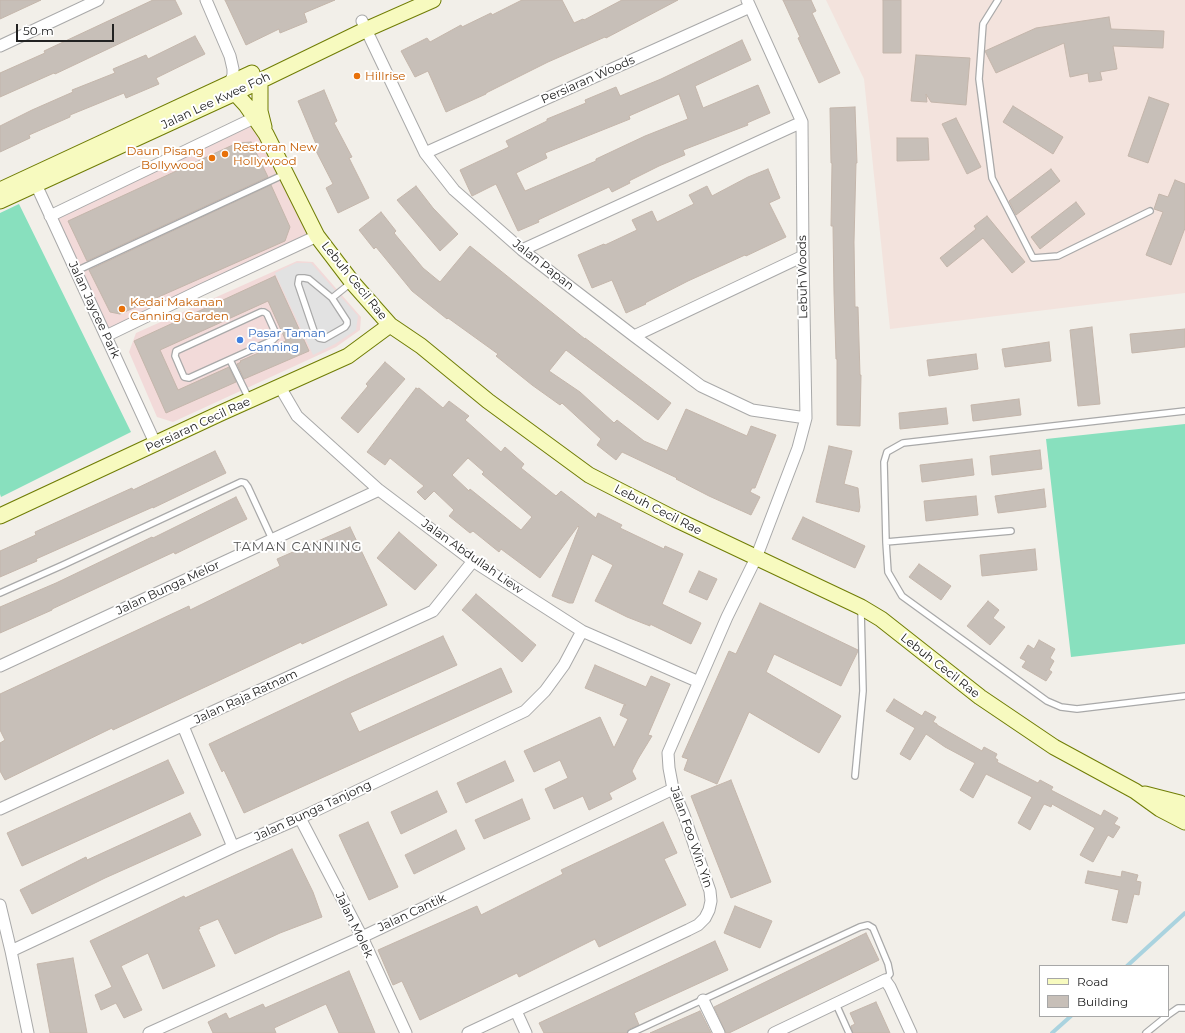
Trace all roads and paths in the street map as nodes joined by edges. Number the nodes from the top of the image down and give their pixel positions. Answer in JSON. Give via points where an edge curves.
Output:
{"nodes":[{"id":1,"x":98,"y":0,"type":"edge"},
{"id":2,"x":206,"y":0,"type":"edge"},
{"id":3,"x":408,"y":0,"type":"edge"},
{"id":4,"x":433,"y":0,"type":"edge"},
{"id":5,"x":998,"y":0,"type":"edge"},
{"id":6,"x":86,"y":2,"type":"edge"},
{"id":7,"x":748,"y":3,"type":"edge"},
{"id":8,"x":364,"y":26,"type":"junction"},
{"id":9,"x":0,"y":46,"type":"edge"},
{"id":10,"x":230,"y":56,"type":"junction"},
{"id":11,"x":257,"y":76,"type":"junction"},
{"id":12,"x":233,"y":88,"type":"junction"},
{"id":13,"x":254,"y":118,"type":"junction"},
{"id":14,"x":802,"y":122,"type":"junction"},
{"id":15,"x":266,"y":134,"type":"junction"},
{"id":16,"x":425,"y":153,"type":"junction"},
{"id":17,"x":286,"y":174,"type":"junction"},
{"id":18,"x":34,"y":180,"type":"junction"},
{"id":19,"x":0,"y":190,"type":"edge"},
{"id":20,"x":0,"y":201,"type":"edge"},
{"id":21,"x":1150,"y":211,"type":"dead end"},
{"id":22,"x":50,"y":216,"type":"junction"},
{"id":23,"x":317,"y":236,"type":"junction"},
{"id":24,"x":522,"y":250,"type":"junction"},
{"id":25,"x":803,"y":256,"type":"junction"},
{"id":26,"x":76,"y":271,"type":"junction"},
{"id":27,"x":352,"y":282,"type":"junction"},
{"id":28,"x":332,"y":298,"type":"junction"},
{"id":29,"x":390,"y":325,"type":"junction"},
{"id":30,"x":106,"y":336,"type":"junction"},
{"id":31,"x":634,"y":336,"type":"junction"},
{"id":32,"x":230,"y":360,"type":"junction"},
{"id":33,"x":280,"y":386,"type":"junction"},
{"id":34,"x":250,"y":401,"type":"junction"},
{"id":35,"x":1185,"y":411,"type":"edge"},
{"id":36,"x":806,"y":418,"type":"junction"},
{"id":37,"x":156,"y":445,"type":"junction"},
{"id":38,"x":379,"y":490,"type":"junction"},
{"id":39,"x":0,"y":516,"type":"edge"},
{"id":40,"x":1011,"y":531,"type":"dead end"},
{"id":41,"x":272,"y":539,"type":"junction"},
{"id":42,"x":886,"y":542,"type":"junction"},
{"id":43,"x":756,"y":558,"type":"junction"},
{"id":44,"x":473,"y":561,"type":"junction"},
{"id":45,"x":0,"y":593,"type":"edge"},
{"id":46,"x":861,"y":607,"type":"junction"},
{"id":47,"x":582,"y":631,"type":"junction"},
{"id":48,"x":0,"y":666,"type":"edge"},
{"id":49,"x":699,"y":682,"type":"junction"},
{"id":50,"x":1185,"y":696,"type":"edge"},
{"id":51,"x":183,"y":726,"type":"junction"},
{"id":52,"x":855,"y":776,"type":"dead end"},
{"id":53,"x":673,"y":789,"type":"junction"},
{"id":54,"x":1135,"y":791,"type":"junction"},
{"id":55,"x":1185,"y":806,"type":"edge"},
{"id":56,"x":0,"y":809,"type":"edge"},
{"id":57,"x":300,"y":818,"type":"junction"},
{"id":58,"x":1185,"y":822,"type":"edge"},
{"id":59,"x":234,"y":848,"type":"junction"},
{"id":60,"x":0,"y":905,"type":"edge"},
{"id":61,"x":362,"y":937,"type":"junction"},
{"id":62,"x":12,"y":951,"type":"junction"},
{"id":63,"x":885,"y":980,"type":"junction"},
{"id":64,"x":703,"y":1000,"type":"junction"},
{"id":65,"x":836,"y":1004,"type":"junction"},
{"id":66,"x":1185,"y":1008,"type":"edge"},
{"id":67,"x":516,"y":1011,"type":"junction"},
{"id":68,"x":1169,"y":1015,"type":"edge"},
{"id":69,"x":1167,"y":1017,"type":"edge"},
{"id":70,"x":778,"y":1032,"type":"edge"},
{"id":71,"x":28,"y":1033,"type":"edge"},
{"id":72,"x":149,"y":1033,"type":"edge"},
{"id":73,"x":406,"y":1033,"type":"edge"},
{"id":74,"x":468,"y":1033,"type":"edge"},
{"id":75,"x":526,"y":1033,"type":"edge"},
{"id":76,"x":631,"y":1033,"type":"edge"},
{"id":77,"x":719,"y":1033,"type":"edge"},
{"id":78,"x":849,"y":1033,"type":"edge"},
{"id":79,"x":911,"y":1033,"type":"edge"},
{"id":80,"x":1146,"y":1033,"type":"edge"}],
"edges":[{"from":1,"to":6,"type":"street"},
{"from":2,"to":10,"type":"street"},
{"from":3,"to":8,"type":"street","name":"Jalan Lee Kwee Foh"},
{"from":4,"to":8,"type":"street","name":"Jalan Lee Kwee Foh"},
{"from":5,"to":21,"type":"lane","via":[[983,24],[979,79],[992,178],[1033,258],[1058,256]]},
{"from":6,"to":9,"type":"street"},
{"from":7,"to":14,"type":"street","name":"Lebuh Woods"},
{"from":7,"to":16,"type":"street","name":"Persiaran Woods"},
{"from":8,"to":11,"type":"street","name":"Jalan Lee Kwee Foh"},
{"from":8,"to":16,"type":"street","name":"Jalan Papan"},
{"from":10,"to":11,"type":"street"},
{"from":10,"to":12,"type":"street"},
{"from":11,"to":12,"type":"street","name":"Jalan Lee Kwee Foh"},
{"from":11,"to":15,"type":"street","name":"Lebuh Cecil Rae","via":[[260,111]]},
{"from":12,"to":13,"type":"street","name":"Lebuh Cecil Rae"},
{"from":12,"to":18,"type":"street","name":"Jalan Lee Kwee Foh"},
{"from":13,"to":15,"type":"street","name":"Lebuh Cecil Rae"},
{"from":13,"to":22,"type":"street"},
{"from":14,"to":24,"type":"street"},
{"from":14,"to":25,"type":"street","name":"Lebuh Woods"},
{"from":15,"to":17,"type":"street","name":"Lebuh Cecil Rae"},
{"from":16,"to":24,"type":"street","name":"Jalan Papan","via":[[454,190]]},
{"from":17,"to":23,"type":"street","name":"Lebuh Cecil Rae"},
{"from":17,"to":26,"type":"lane"},
{"from":18,"to":19,"type":"street","name":"Jalan Lee Kwee Foh"},
{"from":18,"to":20,"type":"street","name":"Jalan Lee Kwee Foh"},
{"from":18,"to":22,"type":"street","name":"Jalan Jaycee Park"},
{"from":22,"to":26,"type":"street","name":"Jalan Jaycee Park"},
{"from":23,"to":27,"type":"street","name":"Lebuh Cecil Rae"},
{"from":23,"to":30,"type":"street"},
{"from":24,"to":31,"type":"street","name":"Jalan Papan"},
{"from":25,"to":31,"type":"street"},
{"from":25,"to":36,"type":"street","name":"Lebuh Woods"},
{"from":26,"to":30,"type":"street","name":"Jalan Jaycee Park"},
{"from":27,"to":28,"type":"lane"},
{"from":27,"to":29,"type":"street","name":"Lebuh Cecil Rae"},
{"from":28,"to":28,"type":"lane","via":[[347,324],[324,339],[319,338],[315,334],[298,284],[299,278],[309,280]]},
{"from":29,"to":33,"type":"street","name":"Persiaran Cecil Rae","via":[[348,356]]},
{"from":29,"to":43,"type":"street","name":"Lebuh Cecil Rae","via":[[588,475]]},
{"from":30,"to":37,"type":"street","name":"Jalan Jaycee Park"},
{"from":31,"to":36,"type":"street","name":"Jalan Papan","via":[[701,386],[752,410]]},
{"from":32,"to":32,"type":"lane","via":[[186,378],[175,353],[260,312],[268,314],[276,337]]},
{"from":32,"to":34,"type":"lane"},
{"from":33,"to":34,"type":"street","name":"Persiaran Cecil Rae"},
{"from":33,"to":38,"type":"street","name":"Jalan Abdullah Liew","via":[[297,416]]},
{"from":34,"to":37,"type":"street","name":"Persiaran Cecil Rae"},
{"from":35,"to":42,"type":"lane","via":[[903,444],[887,452],[884,462]]},
{"from":36,"to":43,"type":"street","name":"Lebuh Woods","via":[[798,448]]},
{"from":37,"to":39,"type":"street","name":"Persiaran Cecil Rae"},
{"from":38,"to":41,"type":"street","name":"Jalan Bunga Melor"},
{"from":38,"to":44,"type":"street","name":"Jalan Abdullah Liew"},
{"from":40,"to":42,"type":"lane"},
{"from":41,"to":45,"type":"lane","via":[[248,487],[241,482]]},
{"from":41,"to":48,"type":"street","name":"Jalan Bunga Melor"},
{"from":42,"to":50,"type":"lane","via":[[888,572],[902,596],[1047,700],[1061,707],[1077,709]]},
{"from":43,"to":46,"type":"street","name":"Lebuh Cecil Rae"},
{"from":43,"to":49,"type":"street","name":"Jalan Foo Win Yin"},
{"from":44,"to":47,"type":"street","name":"Jalan Abdullah Liew"},
{"from":44,"to":51,"type":"street","name":"Jalan Raja Ratnam","via":[[433,611]]},
{"from":46,"to":52,"type":"lane","via":[[863,691]]},
{"from":46,"to":54,"type":"street","name":"Lebuh Cecil Rae","via":[[881,619],[980,697],[1054,747]]},
{"from":47,"to":49,"type":"street","name":"Jalan Abdullah Liew"},
{"from":47,"to":57,"type":"street","name":"Jalan Bunga Tanjong","via":[[564,665],[545,691],[525,711]]},
{"from":49,"to":53,"type":"street","name":"Jalan Foo Win Yin","via":[[668,753]]},
{"from":51,"to":56,"type":"street","name":"Jalan Raja Ratnam"},
{"from":51,"to":59,"type":"street"},
{"from":53,"to":61,"type":"street","name":"Jalan Cantik"},
{"from":53,"to":67,"type":"street","name":"Jalan Foo Win Yin","via":[[710,891],[711,901],[704,918],[688,930]]},
{"from":54,"to":55,"type":"street","name":"Lebuh Cecil Rae"},
{"from":54,"to":58,"type":"street","name":"Lebuh Cecil Rae","via":[[1160,809]]},
{"from":57,"to":59,"type":"street","name":"Jalan Bunga Tanjong"},
{"from":57,"to":61,"type":"street","name":"Jalan Molek"},
{"from":59,"to":62,"type":"street","name":"Jalan Bunga Tanjong"},
{"from":60,"to":62,"type":"street"},
{"from":61,"to":72,"type":"street","name":"Jalan Cantik"},
{"from":61,"to":73,"type":"street","name":"Jalan Molek"},
{"from":62,"to":71,"type":"street"},
{"from":63,"to":64,"type":"lane","via":[[890,974],[888,964],[873,928],[868,925]]},
{"from":63,"to":65,"type":"street"},
{"from":63,"to":79,"type":"street"},
{"from":64,"to":76,"type":"lane"},
{"from":64,"to":77,"type":"street"},
{"from":65,"to":70,"type":"street"},
{"from":65,"to":78,"type":"lane"},
{"from":66,"to":68,"type":"lane","via":[[1178,1008]]},
{"from":67,"to":74,"type":"street","name":"Jalan Foo Win Yin"},
{"from":67,"to":75,"type":"street"},
{"from":69,"to":80,"type":"lane"}]}
